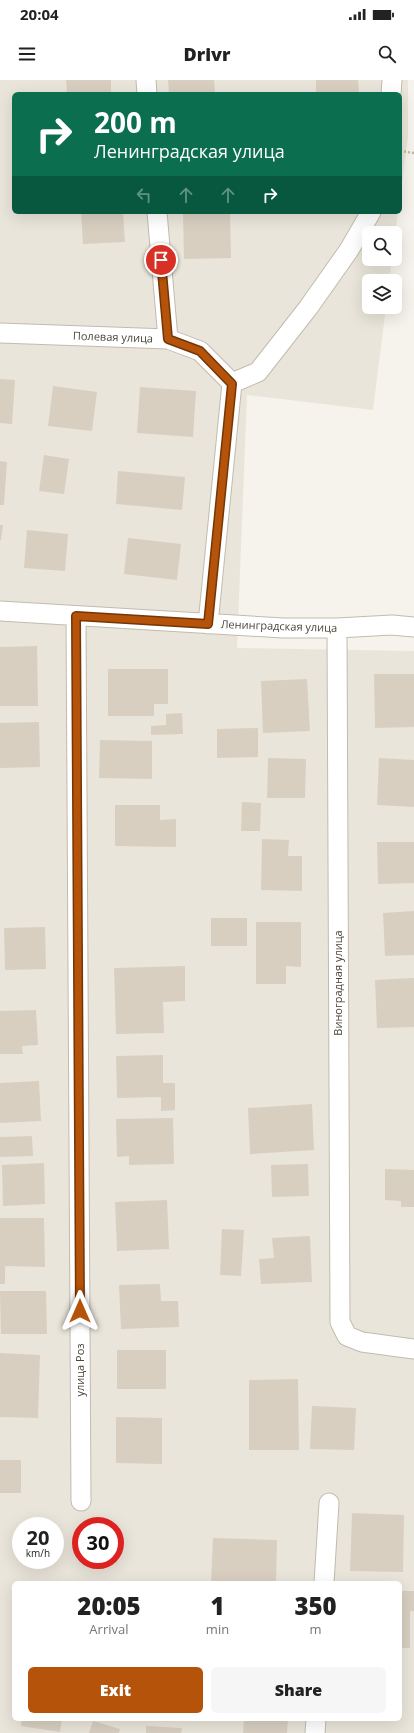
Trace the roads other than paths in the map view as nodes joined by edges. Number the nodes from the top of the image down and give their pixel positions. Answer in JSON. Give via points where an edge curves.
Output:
{"nodes":[{"id":1,"x":146,"y":80,"type":"edge"},
{"id":2,"x":392,"y":80,"type":"edge"},
{"id":3,"x":147,"y":92,"type":"edge"},
{"id":4,"x":391,"y":92,"type":"edge"},
{"id":5,"x":157,"y":214,"type":"edge"},
{"id":6,"x":370,"y":214,"type":"edge"},
{"id":7,"x":0,"y":333,"type":"edge"},
{"id":8,"x":168,"y":339,"type":"junction"},
{"id":9,"x":232,"y":384,"type":"junction"},
{"id":10,"x":0,"y":611,"type":"edge"},
{"id":11,"x":76,"y":616,"type":"junction"},
{"id":12,"x":208,"y":624,"type":"junction"},
{"id":13,"x":414,"y":627,"type":"edge"},
{"id":14,"x":337,"y":628,"type":"junction"},
{"id":15,"x":414,"y":1349,"type":"edge"},
{"id":16,"x":81,"y":1501,"type":"dead end"},
{"id":17,"x":329,"y":1503,"type":"dead end"},
{"id":18,"x":324,"y":1581,"type":"edge"},
{"id":19,"x":316,"y":1721,"type":"edge"},
{"id":20,"x":315,"y":1733,"type":"edge"}],
"edges":[{"from":1,"to":3,"type":"street"},
{"from":2,"to":4,"type":"street"},
{"from":5,"to":8,"type":"street"},
{"from":6,"to":9,"type":"street","via":[[349,250],[313,302],[258,372]]},
{"from":7,"to":8,"type":"street","name":"Полевая улица"},
{"from":8,"to":9,"type":"street","name":"Полевая улица","via":[[200,351]]},
{"from":9,"to":12,"type":"street"},
{"from":10,"to":11,"type":"street","name":"Ленинградская улица"},
{"from":11,"to":12,"type":"street","name":"Ленинградская улица"},
{"from":11,"to":16,"type":"street","name":"улица Роз"},
{"from":12,"to":14,"type":"street","name":"Ленинградская улица"},
{"from":13,"to":14,"type":"street","name":"Ленинградская улица","via":[[392,625]]},
{"from":14,"to":15,"type":"street","name":"Виноградная улица","via":[[340,1322],[347,1336],[362,1342]]},
{"from":17,"to":18,"type":"street"},
{"from":19,"to":20,"type":"street"}]}
